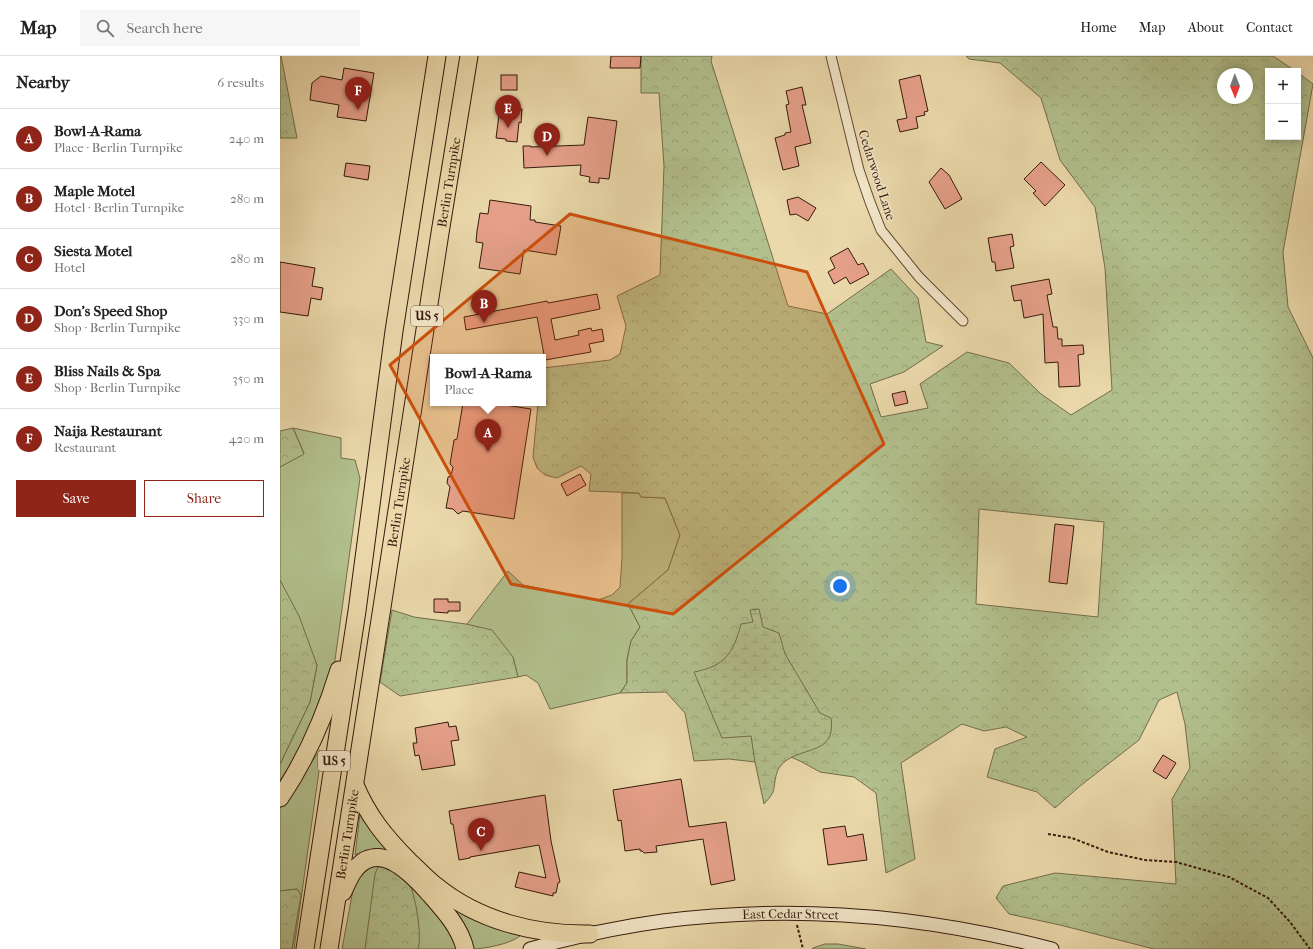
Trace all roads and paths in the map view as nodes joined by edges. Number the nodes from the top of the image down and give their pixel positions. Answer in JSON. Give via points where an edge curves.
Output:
{"nodes":[{"id":1,"x":437,"y":56,"type":"edge"},
{"id":2,"x":469,"y":56,"type":"edge"},
{"id":3,"x":831,"y":56,"type":"edge"},
{"id":4,"x":963,"y":321,"type":"dead end"},
{"id":5,"x":357,"y":611,"type":"junction"},
{"id":6,"x":355,"y":785,"type":"junction"},
{"id":7,"x":280,"y":798,"type":"edge"},
{"id":8,"x":1048,"y":834,"type":"dead end"},
{"id":9,"x":413,"y":870,"type":"junction"},
{"id":10,"x":335,"y":914,"type":"junction"},
{"id":11,"x":796,"y":914,"type":"junction"},
{"id":12,"x":590,"y":934,"type":"junction"},
{"id":13,"x":305,"y":949,"type":"edge"},
{"id":14,"x":330,"y":949,"type":"edge"},
{"id":15,"x":465,"y":949,"type":"edge"},
{"id":16,"x":530,"y":949,"type":"edge"},
{"id":17,"x":803,"y":949,"type":"edge"},
{"id":18,"x":1052,"y":949,"type":"edge"},
{"id":19,"x":1310,"y":949,"type":"edge"}],
"edges":[{"from":1,"to":5,"type":"highway","name":"Berlin Turnpike","number":"US 5","via":[[393,339]]},
{"from":2,"to":6,"type":"highway","name":"Berlin Turnpike","number":"US 5"},
{"from":3,"to":4,"type":"street","name":"Cedarwood Lane","via":[[859,170],[881,230],[919,277]]},
{"from":5,"to":7,"type":"highway","via":[[320,726]]},
{"from":5,"to":13,"type":"highway","name":"Berlin Turnpike","number":"US 5"},
{"from":6,"to":9,"type":"highway","via":[[366,810]]},
{"from":6,"to":10,"type":"highway","name":"Berlin Turnpike","number":"US 5"},
{"from":8,"to":19,"type":"path","via":[[1072,838],[1108,852],[1145,860],[1176,862],[1229,877],[1268,898]]},
{"from":9,"to":10,"type":"highway","via":[[390,860],[374,858],[366,861],[353,872]]},
{"from":9,"to":12,"type":"highway","via":[[448,895],[492,918],[538,932]]},
{"from":9,"to":15,"type":"highway","via":[[449,917]]},
{"from":10,"to":14,"type":"highway","name":"Berlin Turnpike","number":"US 5"},
{"from":11,"to":12,"type":"main road","name":"East Cedar Street","via":[[697,917]]},
{"from":11,"to":17,"type":"path"},
{"from":11,"to":18,"type":"main road","name":"East Cedar Street","via":[[917,921],[990,934]]},
{"from":12,"to":16,"type":"main road","name":"East Cedar Street"}]}
